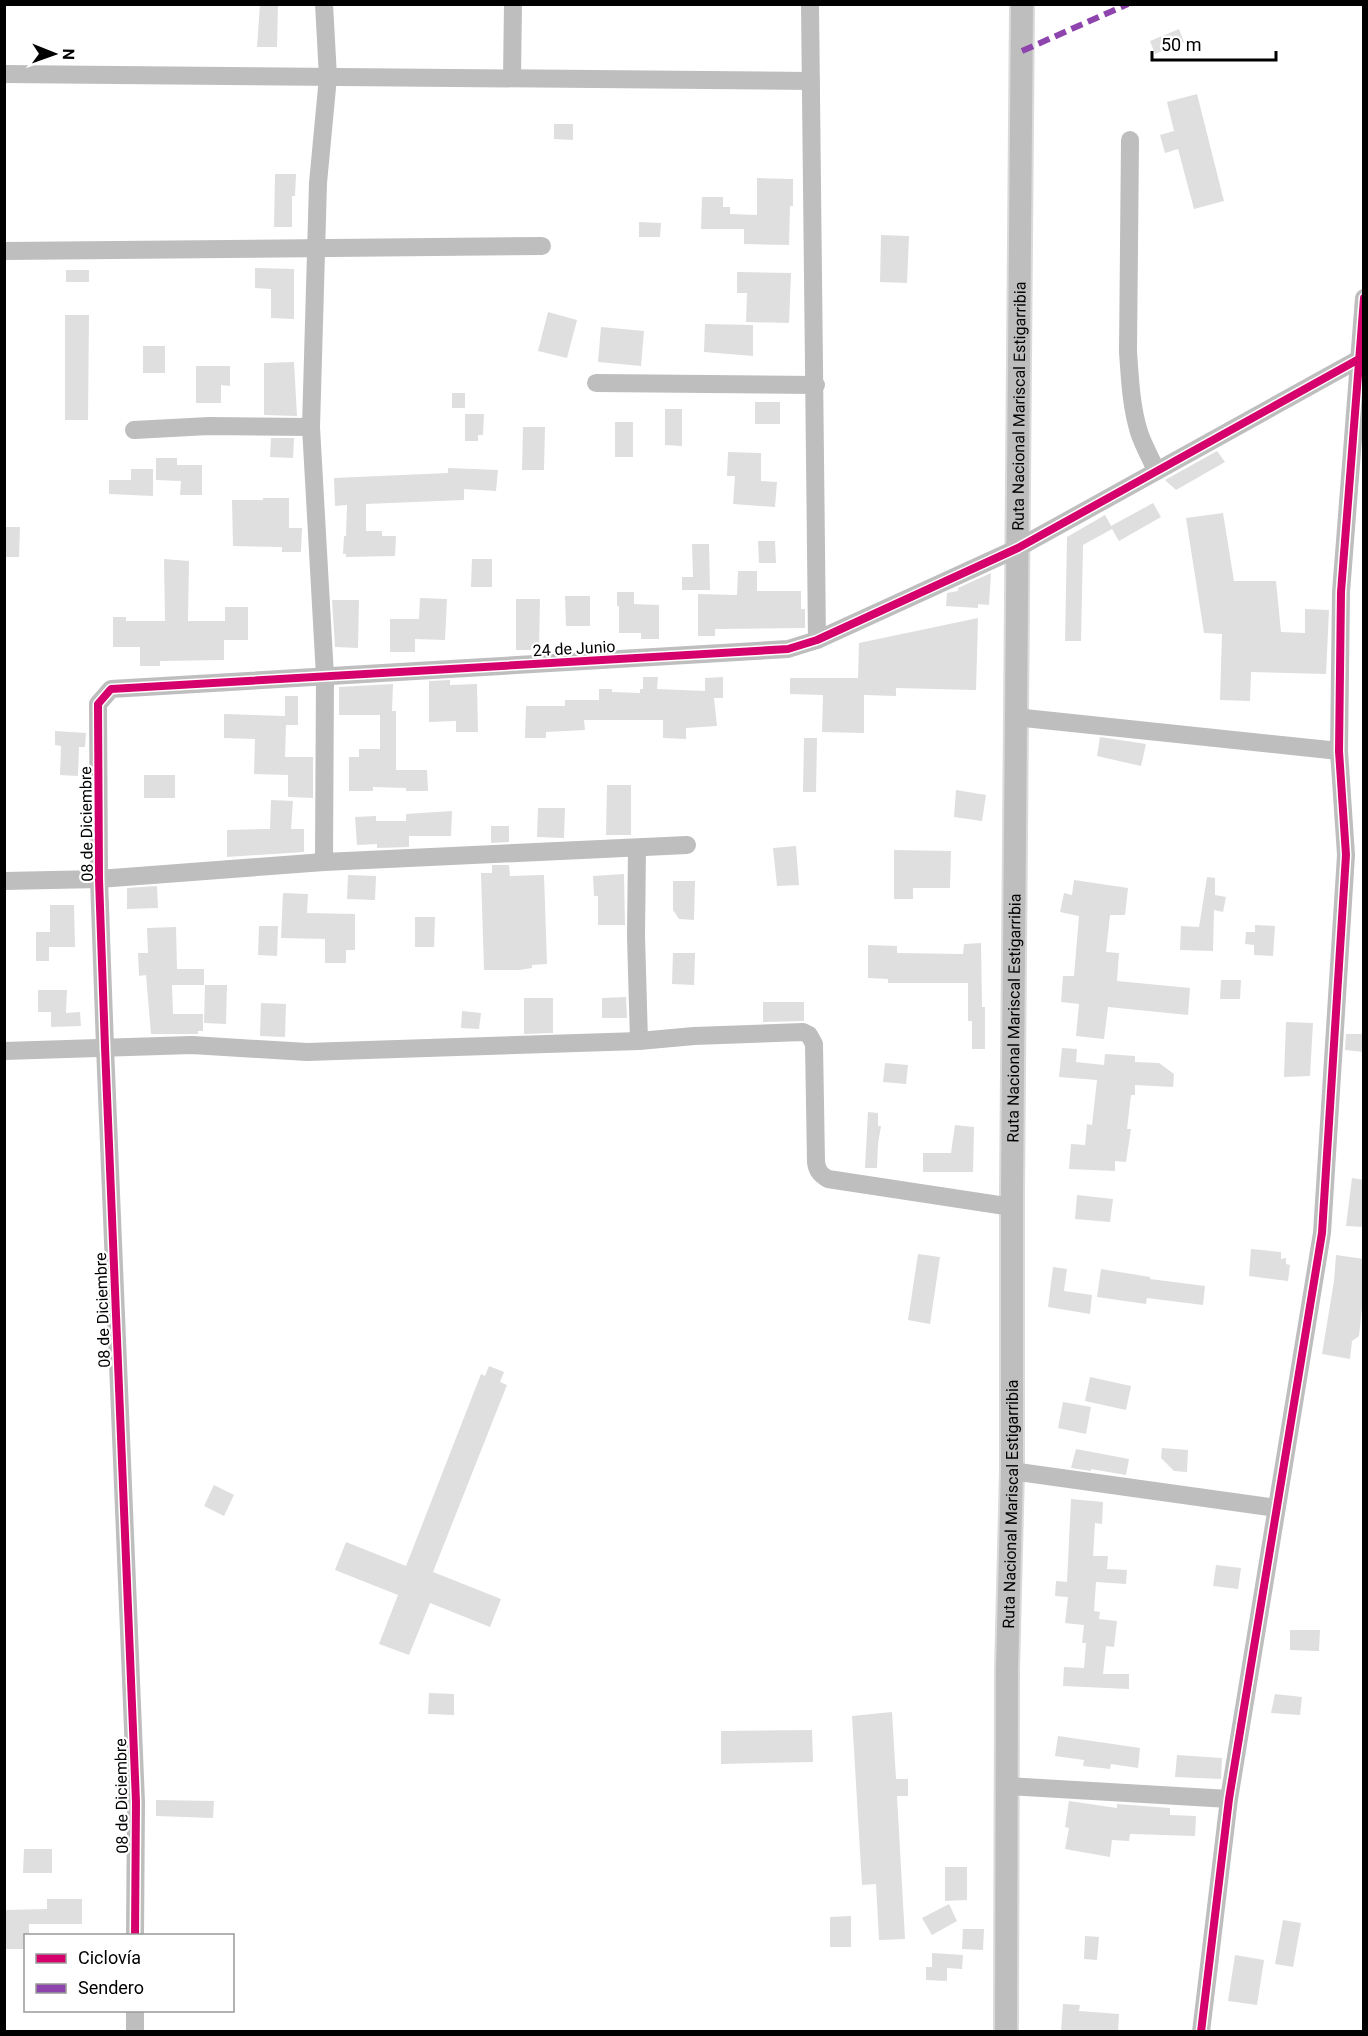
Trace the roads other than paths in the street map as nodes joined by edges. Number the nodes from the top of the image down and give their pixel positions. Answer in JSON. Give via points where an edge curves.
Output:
{"nodes":[{"id":1,"x":324,"y":4,"type":"edge"},
{"id":2,"x":513,"y":4,"type":"edge"},
{"id":3,"x":810,"y":4,"type":"edge"},
{"id":4,"x":1022,"y":4,"type":"edge"},
{"id":5,"x":4,"y":74,"type":"edge"},
{"id":6,"x":328,"y":77,"type":"junction"},
{"id":7,"x":512,"y":78,"type":"junction"},
{"id":8,"x":811,"y":81,"type":"junction"},
{"id":9,"x":1130,"y":140,"type":"dead end"},
{"id":10,"x":542,"y":246,"type":"dead end"},
{"id":11,"x":315,"y":248,"type":"junction"},
{"id":12,"x":4,"y":251,"type":"edge"},
{"id":13,"x":1364,"y":298,"type":"edge"},
{"id":14,"x":1359,"y":359,"type":"junction"},
{"id":15,"x":596,"y":383,"type":"dead end"},
{"id":16,"x":816,"y":385,"type":"junction"},
{"id":17,"x":311,"y":427,"type":"junction"},
{"id":18,"x":134,"y":430,"type":"dead end"},
{"id":19,"x":1156,"y":471,"type":"junction"},
{"id":20,"x":1018,"y":548,"type":"junction"},
{"id":21,"x":817,"y":640,"type":"junction"},
{"id":22,"x":325,"y":676,"type":"junction"},
{"id":23,"x":111,"y":689,"type":"joint"},
{"id":24,"x":1015,"y":717,"type":"junction"},
{"id":25,"x":1338,"y":751,"type":"junction"},
{"id":26,"x":687,"y":844,"type":"dead end"},
{"id":27,"x":637,"y":848,"type":"junction"},
{"id":28,"x":1355,"y":856,"type":"edge"},
{"id":29,"x":324,"y":862,"type":"junction"},
{"id":30,"x":99,"y":879,"type":"junction"},
{"id":31,"x":4,"y":881,"type":"edge"},
{"id":32,"x":639,"y":1041,"type":"junction"},
{"id":33,"x":105,"y":1047,"type":"junction"},
{"id":34,"x":4,"y":1051,"type":"edge"},
{"id":35,"x":1012,"y":1207,"type":"junction"},
{"id":36,"x":1012,"y":1471,"type":"junction"},
{"id":37,"x":1276,"y":1508,"type":"junction"},
{"id":38,"x":1006,"y":1786,"type":"junction"},
{"id":39,"x":1229,"y":1799,"type":"junction"},
{"id":40,"x":135,"y":1934,"type":"edge"},
{"id":41,"x":135,"y":2012,"type":"edge"},
{"id":42,"x":135,"y":2031,"type":"edge"},
{"id":43,"x":1006,"y":2031,"type":"edge"},
{"id":44,"x":1201,"y":2031,"type":"edge"}],
"edges":[{"from":1,"to":6,"type":"street"},
{"from":2,"to":7,"type":"street"},
{"from":3,"to":8,"type":"street"},
{"from":4,"to":20,"type":"main road","name":"Ruta Nacional Mariscal Estigarribia"},
{"from":5,"to":6,"type":"street"},
{"from":6,"to":7,"type":"street"},
{"from":6,"to":11,"type":"street"},
{"from":7,"to":8,"type":"street"},
{"from":8,"to":16,"type":"street"},
{"from":9,"to":19,"type":"street","via":[[1130,378],[1139,433]]},
{"from":10,"to":11,"type":"street"},
{"from":11,"to":12,"type":"street"},
{"from":11,"to":17,"type":"street"},
{"from":13,"to":14,"type":"street"},
{"from":14,"to":19,"type":"street","name":"24 de Junio"},
{"from":14,"to":25,"type":"street","via":[[1341,592]]},
{"from":15,"to":16,"type":"street"},
{"from":16,"to":21,"type":"street"},
{"from":17,"to":18,"type":"street"},
{"from":17,"to":22,"type":"street"},
{"from":19,"to":20,"type":"street","name":"24 de Junio"},
{"from":20,"to":21,"type":"street","name":"24 de Junio"},
{"from":20,"to":24,"type":"main road","name":"Ruta Nacional Mariscal Estigarribia"},
{"from":21,"to":22,"type":"street","name":"24 de Junio","via":[[788,649]]},
{"from":22,"to":23,"type":"street","name":"24 de Junio"},
{"from":22,"to":29,"type":"street"},
{"from":23,"to":30,"type":"street","name":"08 de Diciembre","via":[[98,704]]},
{"from":24,"to":25,"type":"street"},
{"from":24,"to":35,"type":"main road","name":"Ruta Nacional Mariscal Estigarribia"},
{"from":25,"to":28,"type":"street"},
{"from":26,"to":27,"type":"street"},
{"from":27,"to":29,"type":"street"},
{"from":27,"to":32,"type":"street"},
{"from":28,"to":37,"type":"street","via":[[1322,1233]]},
{"from":29,"to":30,"type":"street"},
{"from":30,"to":31,"type":"street"},
{"from":30,"to":33,"type":"street","name":"08 de Diciembre"},
{"from":32,"to":33,"type":"street","via":[[308,1052],[192,1045]]},
{"from":32,"to":35,"type":"street","via":[[806,1034],[814,1044],[816,1162],[823,1176]]},
{"from":33,"to":34,"type":"street"},
{"from":33,"to":40,"type":"street","name":"08 de Diciembre","via":[[136,1803]]},
{"from":35,"to":36,"type":"main road","name":"Ruta Nacional Mariscal Estigarribia"},
{"from":36,"to":37,"type":"street"},
{"from":36,"to":38,"type":"main road","name":"Ruta Nacional Mariscal Estigarribia"},
{"from":37,"to":39,"type":"street"},
{"from":38,"to":39,"type":"street"},
{"from":38,"to":43,"type":"main road","name":"Ruta Nacional Mariscal Estigarribia"},
{"from":39,"to":44,"type":"street"},
{"from":41,"to":42,"type":"street"}]}
